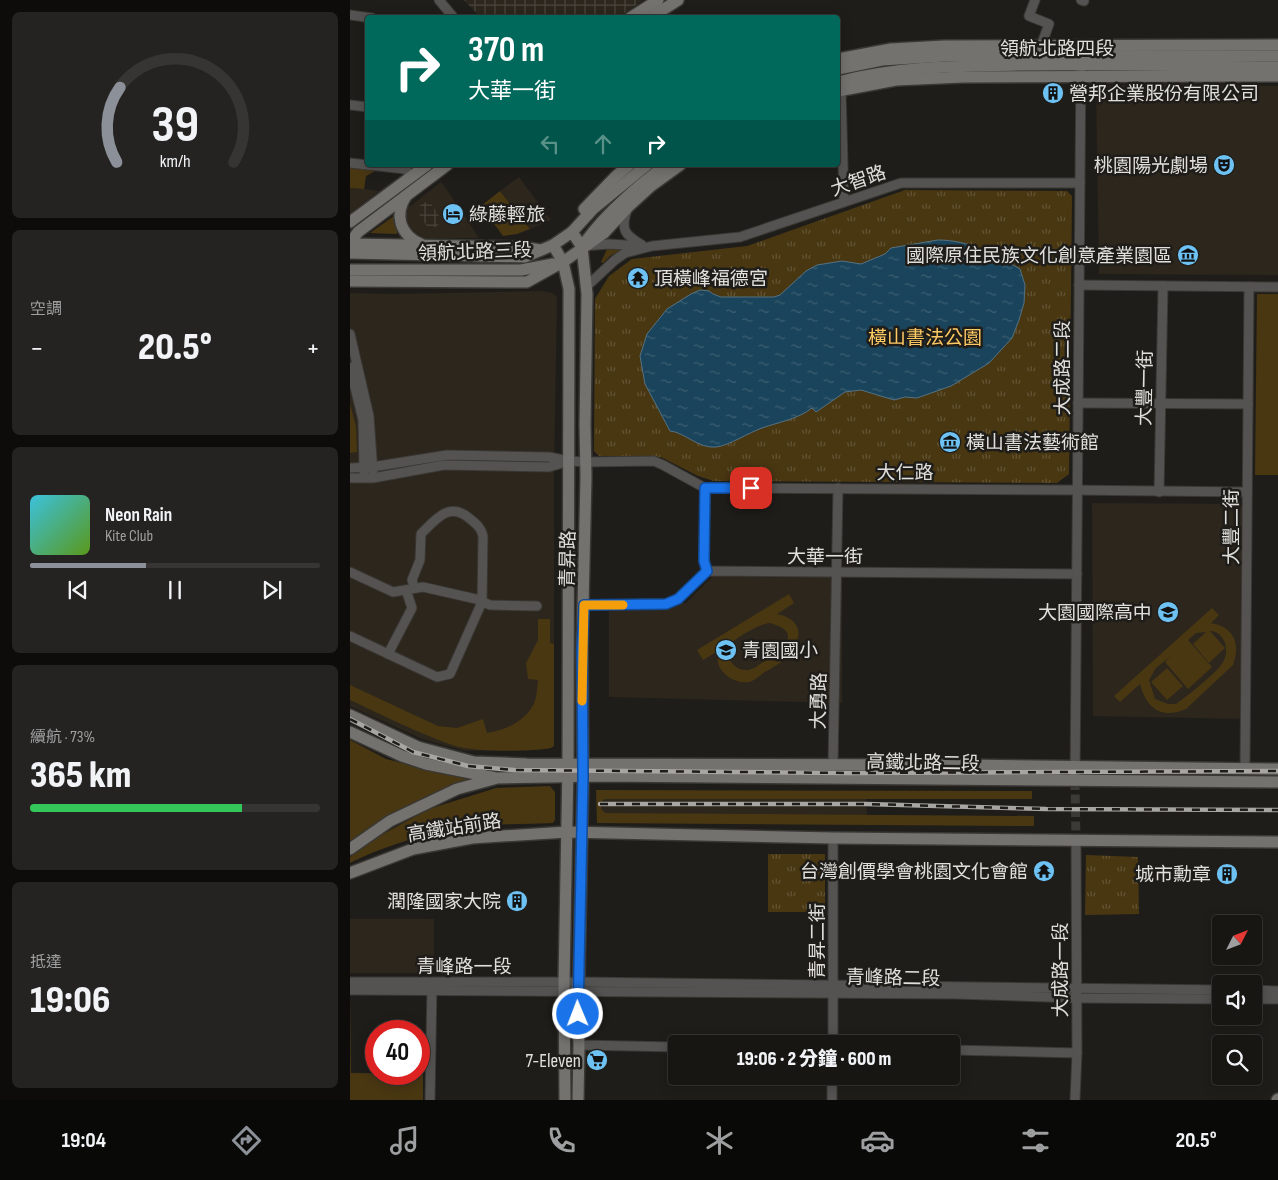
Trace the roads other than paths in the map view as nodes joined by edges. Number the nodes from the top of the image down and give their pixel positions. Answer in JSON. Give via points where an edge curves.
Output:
{"nodes":[{"id":1,"x":439,"y":0,"type":"edge"},
{"id":2,"x":658,"y":0,"type":"edge"},
{"id":3,"x":678,"y":0,"type":"edge"},
{"id":4,"x":1035,"y":0,"type":"edge"},
{"id":5,"x":350,"y":15,"type":"edge"},
{"id":6,"x":452,"y":15,"type":"edge"},
{"id":7,"x":635,"y":15,"type":"edge"},
{"id":8,"x":655,"y":15,"type":"edge"},
{"id":9,"x":365,"y":17,"type":"edge"},
{"id":10,"x":1278,"y":45,"type":"edge"},
{"id":11,"x":1041,"y":46,"type":"junction"},
{"id":12,"x":1278,"y":56,"type":"edge"},
{"id":13,"x":840,"y":59,"type":"edge"},
{"id":14,"x":1081,"y":60,"type":"junction"},
{"id":15,"x":1278,"y":66,"type":"edge"},
{"id":16,"x":840,"y":69,"type":"edge"},
{"id":17,"x":1278,"y":76,"type":"edge"},
{"id":18,"x":840,"y":88,"type":"edge"},
{"id":19,"x":350,"y":105,"type":"edge"},
{"id":20,"x":365,"y":107,"type":"edge"},
{"id":21,"x":840,"y":111,"type":"edge"},
{"id":22,"x":350,"y":163,"type":"edge"},
{"id":23,"x":365,"y":165,"type":"edge"},
{"id":24,"x":386,"y":167,"type":"edge"},
{"id":25,"x":423,"y":167,"type":"edge"},
{"id":26,"x":444,"y":167,"type":"edge"},
{"id":27,"x":628,"y":167,"type":"edge"},
{"id":28,"x":645,"y":167,"type":"edge"},
{"id":29,"x":663,"y":167,"type":"edge"},
{"id":30,"x":677,"y":167,"type":"edge"},
{"id":31,"x":412,"y":176,"type":"junction"},
{"id":32,"x":1080,"y":183,"type":"junction"},
{"id":33,"x":408,"y":194,"type":"junction"},
{"id":34,"x":844,"y":202,"type":"junction"},
{"id":35,"x":628,"y":207,"type":"junction"},
{"id":36,"x":350,"y":222,"type":"edge"},
{"id":37,"x":572,"y":232,"type":"junction"},
{"id":38,"x":350,"y":243,"type":"edge"},
{"id":39,"x":422,"y":245,"type":"junction"},
{"id":40,"x":554,"y":245,"type":"junction"},
{"id":41,"x":647,"y":246,"type":"junction"},
{"id":42,"x":582,"y":247,"type":"junction"},
{"id":43,"x":541,"y":250,"type":"junction"},
{"id":44,"x":350,"y":253,"type":"edge"},
{"id":45,"x":563,"y":262,"type":"junction"},
{"id":46,"x":350,"y":270,"type":"edge"},
{"id":47,"x":350,"y":281,"type":"edge"},
{"id":48,"x":1079,"y":285,"type":"junction"},
{"id":49,"x":1163,"y":286,"type":"junction"},
{"id":50,"x":586,"y":287,"type":"junction"},
{"id":51,"x":1249,"y":287,"type":"junction"},
{"id":52,"x":1278,"y":287,"type":"edge"},
{"id":53,"x":350,"y":334,"type":"edge"},
{"id":54,"x":350,"y":367,"type":"edge"},
{"id":55,"x":1078,"y":403,"type":"junction"},
{"id":56,"x":1160,"y":404,"type":"junction"},
{"id":57,"x":1248,"y":404,"type":"junction"},
{"id":58,"x":569,"y":461,"type":"junction"},
{"id":59,"x":586,"y":462,"type":"junction"},
{"id":60,"x":350,"y":468,"type":"edge"},
{"id":61,"x":368,"y":468,"type":"junction"},
{"id":62,"x":350,"y":478,"type":"edge"},
{"id":63,"x":368,"y":478,"type":"junction"},
{"id":64,"x":705,"y":488,"type":"junction"},
{"id":65,"x":838,"y":488,"type":"junction"},
{"id":66,"x":1078,"y":490,"type":"junction"},
{"id":67,"x":1159,"y":492,"type":"junction"},
{"id":68,"x":1248,"y":492,"type":"junction"},
{"id":69,"x":350,"y":566,"type":"edge"},
{"id":70,"x":707,"y":571,"type":"junction"},
{"id":71,"x":350,"y":572,"type":"edge"},
{"id":72,"x":837,"y":572,"type":"junction"},
{"id":73,"x":1077,"y":574,"type":"junction"},
{"id":74,"x":401,"y":590,"type":"junction"},
{"id":75,"x":480,"y":601,"type":"junction"},
{"id":76,"x":584,"y":605,"type":"junction"},
{"id":77,"x":537,"y":606,"type":"dead end"},
{"id":78,"x":350,"y":631,"type":"edge"},
{"id":79,"x":350,"y":636,"type":"edge"},
{"id":80,"x":387,"y":651,"type":"junction"},
{"id":81,"x":350,"y":715,"type":"edge"},
{"id":82,"x":350,"y":732,"type":"edge"},
{"id":83,"x":568,"y":764,"type":"junction"},
{"id":84,"x":583,"y":765,"type":"junction"},
{"id":85,"x":833,"y":765,"type":"junction"},
{"id":86,"x":1075,"y":768,"type":"junction"},
{"id":87,"x":1245,"y":768,"type":"junction"},
{"id":88,"x":1278,"y":769,"type":"edge"},
{"id":89,"x":568,"y":777,"type":"junction"},
{"id":90,"x":583,"y":777,"type":"junction"},
{"id":91,"x":496,"y":778,"type":"junction"},
{"id":92,"x":1075,"y":781,"type":"junction"},
{"id":93,"x":1278,"y":782,"type":"edge"},
{"id":94,"x":567,"y":832,"type":"junction"},
{"id":95,"x":582,"y":832,"type":"junction"},
{"id":96,"x":833,"y":838,"type":"junction"},
{"id":97,"x":1076,"y":840,"type":"junction"},
{"id":98,"x":1278,"y":842,"type":"edge"},
{"id":99,"x":350,"y":849,"type":"edge"},
{"id":100,"x":350,"y":873,"type":"edge"},
{"id":101,"x":350,"y":982,"type":"edge"},
{"id":102,"x":432,"y":986,"type":"junction"},
{"id":103,"x":564,"y":986,"type":"junction"},
{"id":104,"x":578,"y":986,"type":"junction"},
{"id":105,"x":833,"y":989,"type":"junction"},
{"id":106,"x":350,"y":990,"type":"edge"},
{"id":107,"x":1212,"y":990,"type":"edge"},
{"id":108,"x":1262,"y":990,"type":"edge"},
{"id":109,"x":1278,"y":990,"type":"edge"},
{"id":110,"x":1076,"y":994,"type":"junction"},
{"id":111,"x":1212,"y":999,"type":"edge"},
{"id":112,"x":1262,"y":999,"type":"edge"},
{"id":113,"x":1278,"y":999,"type":"edge"},
{"id":114,"x":833,"y":1035,"type":"edge"},
{"id":115,"x":579,"y":1046,"type":"junction"},
{"id":116,"x":668,"y":1047,"type":"edge"},
{"id":117,"x":960,"y":1050,"type":"edge"},
{"id":118,"x":1077,"y":1053,"type":"junction"},
{"id":119,"x":832,"y":1085,"type":"edge"},
{"id":120,"x":430,"y":1100,"type":"edge"},
{"id":121,"x":565,"y":1100,"type":"edge"},
{"id":122,"x":578,"y":1100,"type":"edge"},
{"id":123,"x":832,"y":1100,"type":"edge"},
{"id":124,"x":1075,"y":1100,"type":"edge"}],
"edges":[{"from":1,"to":6,"type":"street"},
{"from":2,"to":7,"type":"street"},
{"from":3,"to":8,"type":"street"},
{"from":4,"to":11,"type":"street","via":[[1029,16],[1049,24]]},
{"from":5,"to":9,"type":"street"},
{"from":10,"to":14,"type":"street","name":"領航北路四段"},
{"from":11,"to":13,"type":"street","name":"領航北路四段","via":[[900,48]]},
{"from":11,"to":14,"type":"street","name":"領航北路四段"},
{"from":12,"to":14,"type":"street","name":"領航北路四段"},
{"from":14,"to":15,"type":"street","name":"領航北路四段"},
{"from":14,"to":16,"type":"street","name":"領航北路四段","via":[[944,56],[882,60]]},
{"from":14,"to":17,"type":"street","name":"領航北路四段"},
{"from":14,"to":18,"type":"street","name":"領航北路四段","via":[[963,77],[896,80]]},
{"from":14,"to":32,"type":"street","name":"大成路二段"},
{"from":19,"to":20,"type":"street"},
{"from":21,"to":34,"type":"street"},
{"from":22,"to":23,"type":"street"},
{"from":24,"to":31,"type":"street","via":[[405,169]]},
{"from":25,"to":31,"type":"street"},
{"from":26,"to":33,"type":"street"},
{"from":27,"to":37,"type":"street","via":[[581,211]]},
{"from":28,"to":37,"type":"street","via":[[593,209]]},
{"from":29,"to":42,"type":"street","via":[[596,227]]},
{"from":30,"to":35,"type":"street"},
{"from":31,"to":36,"type":"street"},
{"from":32,"to":34,"type":"street","name":"大智路","via":[[901,182]]},
{"from":32,"to":48,"type":"street","name":"大成路二段"},
{"from":33,"to":38,"type":"street","via":[[358,232]]},
{"from":33,"to":39,"type":"street","via":[[399,212],[400,223],[413,241]]},
{"from":34,"to":41,"type":"street","name":"大智路","via":[[740,237]]},
{"from":35,"to":41,"type":"street","via":[[623,222],[626,232]]},
{"from":35,"to":42,"type":"street","via":[[604,232]]},
{"from":37,"to":40,"type":"street","name":"領航北路三段"},
{"from":37,"to":42,"type":"street","name":"青昇路"},
{"from":38,"to":39,"type":"street","name":"領航北路三段"},
{"from":39,"to":43,"type":"street","name":"領航北路三段","via":[[520,246]]},
{"from":40,"to":43,"type":"street","name":"領航北路三段"},
{"from":40,"to":45,"type":"street","name":"青昇路"},
{"from":41,"to":42,"type":"street","name":"大智路","via":[[609,244]]},
{"from":41,"to":50,"type":"street","name":"大智路","via":[[622,255]]},
{"from":42,"to":45,"type":"street"},
{"from":42,"to":50,"type":"street","name":"青昇路"},
{"from":43,"to":44,"type":"street","name":"領航北路三段","via":[[521,258]]},
{"from":45,"to":46,"type":"street","name":"領航北路三段","via":[[521,270]]},
{"from":45,"to":47,"type":"street","name":"領航北路三段","via":[[527,282]]},
{"from":45,"to":58,"type":"street","name":"青昇路","via":[[569,289]]},
{"from":48,"to":49,"type":"street"},
{"from":48,"to":55,"type":"street","name":"大成路二段"},
{"from":49,"to":51,"type":"street"},
{"from":49,"to":56,"type":"street","name":"大豐一街"},
{"from":50,"to":59,"type":"street","name":"青昇路"},
{"from":51,"to":52,"type":"street"},
{"from":51,"to":57,"type":"street","name":"大豐二街"},
{"from":53,"to":61,"type":"street","via":[[370,416]]},
{"from":54,"to":61,"type":"street","via":[[363,420]]},
{"from":55,"to":56,"type":"street"},
{"from":55,"to":66,"type":"street","name":"大成路二段"},
{"from":56,"to":57,"type":"street"},
{"from":56,"to":67,"type":"street","name":"大豐一街"},
{"from":57,"to":68,"type":"street","name":"大豐二街"},
{"from":58,"to":59,"type":"street","name":"大仁路"},
{"from":58,"to":61,"type":"street","via":[[447,454]]},
{"from":58,"to":63,"type":"street","via":[[549,467],[444,465]]},
{"from":58,"to":83,"type":"street","name":"青昇路"},
{"from":59,"to":64,"type":"street","name":"大仁路","via":[[654,462]]},
{"from":59,"to":76,"type":"street","name":"青昇路"},
{"from":60,"to":61,"type":"street"},
{"from":61,"to":63,"type":"street"},
{"from":62,"to":63,"type":"street"},
{"from":64,"to":65,"type":"street","name":"大仁路"},
{"from":64,"to":70,"type":"street","via":[[704,561]]},
{"from":65,"to":66,"type":"street","name":"大仁路"},
{"from":65,"to":72,"type":"street","name":"大勇路"},
{"from":66,"to":67,"type":"street","name":"大仁路"},
{"from":66,"to":73,"type":"street","name":"大成路二段"},
{"from":67,"to":68,"type":"street","name":"大仁路"},
{"from":68,"to":87,"type":"street","name":"大豐二街"},
{"from":69,"to":74,"type":"street"},
{"from":70,"to":72,"type":"street","name":"大華一街"},
{"from":70,"to":76,"type":"street","via":[[678,599],[666,604]]},
{"from":71,"to":74,"type":"street","via":[[393,592]]},
{"from":72,"to":73,"type":"street","name":"大華一街"},
{"from":72,"to":85,"type":"street","name":"大勇路"},
{"from":73,"to":86,"type":"street","name":"大成路二段"},
{"from":74,"to":75,"type":"street","via":[[423,587]]},
{"from":74,"to":75,"type":"street","via":[[413,583],[420,560],[421,534],[446,512],[462,512],[481,528],[483,536]]},
{"from":74,"to":80,"type":"street","via":[[412,608]]},
{"from":75,"to":77,"type":"street","via":[[490,605]]},
{"from":75,"to":80,"type":"street","via":[[450,674],[436,677]]},
{"from":76,"to":84,"type":"street","name":"青昇路"},
{"from":78,"to":80,"type":"street"},
{"from":79,"to":80,"type":"street"},
{"from":81,"to":83,"type":"street","name":"高鐵北路二段","via":[[418,748],[474,762]]},
{"from":82,"to":91,"type":"street","via":[[402,756]]},
{"from":83,"to":84,"type":"street","name":"高鐵北路二段"},
{"from":83,"to":89,"type":"street","name":"青昇路"},
{"from":84,"to":85,"type":"street","name":"高鐵北路二段"},
{"from":84,"to":90,"type":"street","name":"青昇路"},
{"from":85,"to":86,"type":"street","name":"高鐵北路二段"},
{"from":86,"to":87,"type":"street","name":"高鐵北路二段"},
{"from":86,"to":92,"type":"street","name":"大成路二段"},
{"from":87,"to":88,"type":"street","name":"高鐵北路二段"},
{"from":89,"to":90,"type":"street","name":"高鐵北路二段"},
{"from":89,"to":91,"type":"street","name":"高鐵北路二段"},
{"from":89,"to":94,"type":"street","name":"青昇路"},
{"from":90,"to":92,"type":"street","name":"高鐵北路二段"},
{"from":90,"to":95,"type":"street","name":"青昇路"},
{"from":91,"to":99,"type":"street","name":"高鐵站前路","via":[[458,789],[390,820]]},
{"from":92,"to":93,"type":"street","name":"高鐵北路二段"},
{"from":94,"to":95,"type":"street","name":"高鐵站前路"},
{"from":94,"to":100,"type":"street","name":"高鐵站前路","via":[[472,838],[422,847]]},
{"from":94,"to":103,"type":"street","name":"青昇路"},
{"from":95,"to":96,"type":"street"},
{"from":95,"to":104,"type":"street","name":"青昇路"},
{"from":96,"to":97,"type":"street"},
{"from":96,"to":105,"type":"street","name":"青昇二街"},
{"from":97,"to":98,"type":"street"},
{"from":97,"to":110,"type":"street","name":"大成路一段"},
{"from":101,"to":102,"type":"street","name":"青峰路一段"},
{"from":102,"to":103,"type":"street","name":"青峰路一段"},
{"from":102,"to":106,"type":"street","name":"青峰路一段"},
{"from":102,"to":120,"type":"street"},
{"from":103,"to":104,"type":"street","name":"青峰路一段"},
{"from":103,"to":121,"type":"street","name":"青昇路"},
{"from":104,"to":105,"type":"street","name":"青峰路二段"},
{"from":104,"to":115,"type":"street","name":"青昇路"},
{"from":105,"to":110,"type":"street","name":"青峰路二段","via":[[956,986]]},
{"from":105,"to":114,"type":"street","name":"青昇二街"},
{"from":107,"to":110,"type":"street","name":"青峰路二段"},
{"from":108,"to":109,"type":"street"},
{"from":110,"to":111,"type":"street","name":"青峰路二段"},
{"from":110,"to":118,"type":"street","name":"大成路一段"},
{"from":112,"to":113,"type":"street"},
{"from":115,"to":116,"type":"street"},
{"from":115,"to":122,"type":"street","name":"青昇路"},
{"from":117,"to":118,"type":"street"},
{"from":118,"to":124,"type":"street","name":"大成路一段"},
{"from":119,"to":123,"type":"street"}]}
